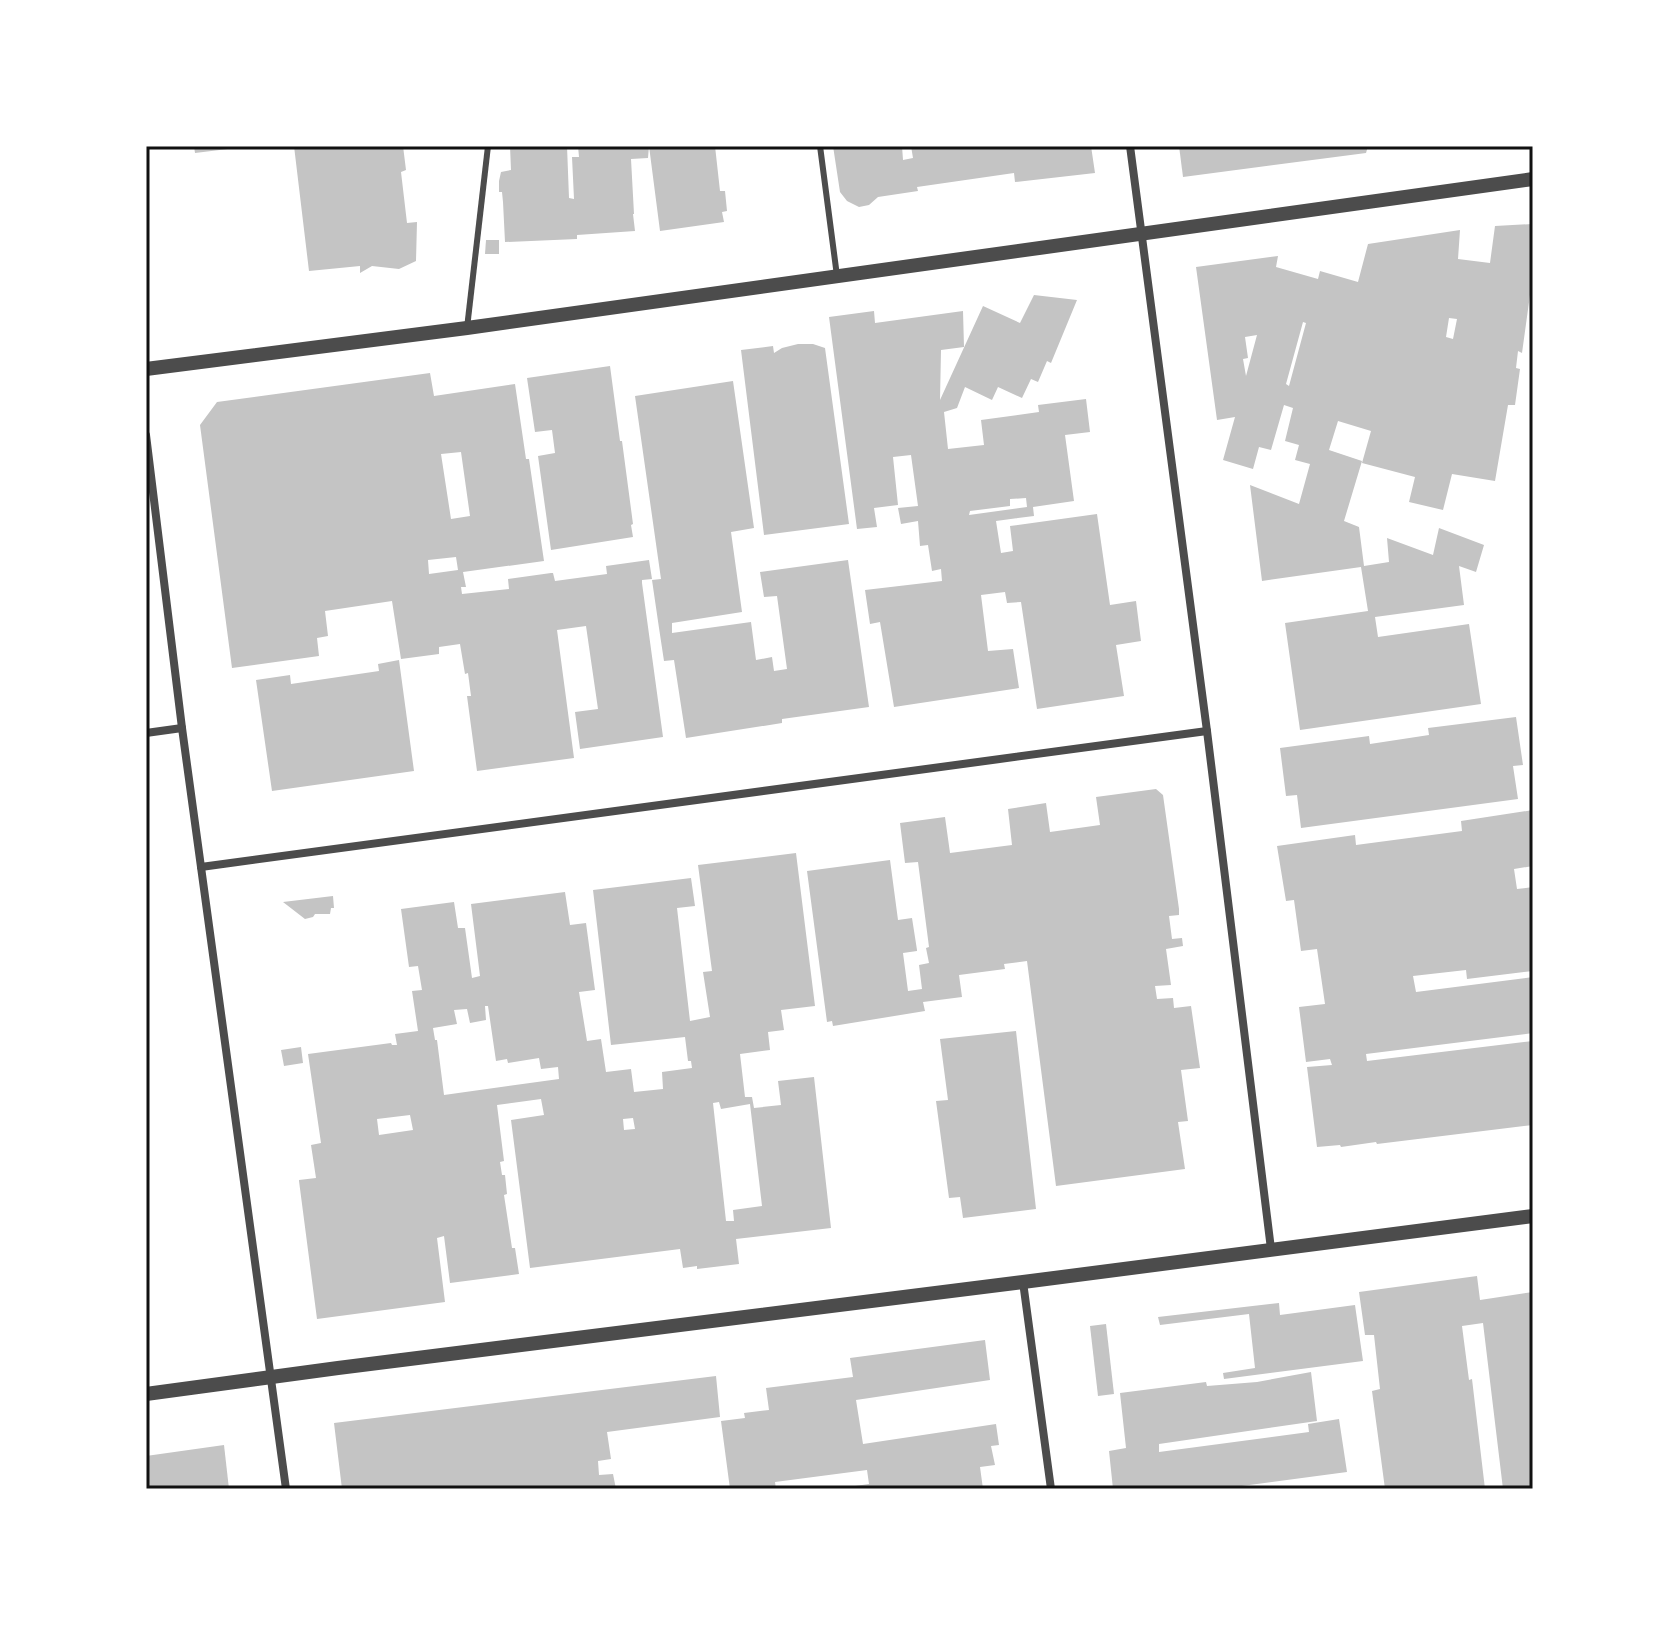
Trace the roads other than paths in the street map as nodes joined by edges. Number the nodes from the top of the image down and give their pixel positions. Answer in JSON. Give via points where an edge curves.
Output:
{"nodes":[{"id":1,"x":488,"y":146,"type":"edge"},
{"id":2,"x":820,"y":146,"type":"edge"},
{"id":3,"x":1130,"y":146,"type":"edge"},
{"id":4,"x":1533,"y":179,"type":"edge"},
{"id":5,"x":1141,"y":234,"type":"junction"},
{"id":6,"x":837,"y":276,"type":"junction"},
{"id":7,"x":467,"y":328,"type":"junction"},
{"id":8,"x":146,"y":369,"type":"edge"},
{"id":9,"x":146,"y":435,"type":"edge"},
{"id":10,"x":182,"y":728,"type":"junction"},
{"id":11,"x":1207,"y":731,"type":"junction"},
{"id":12,"x":146,"y":733,"type":"edge"},
{"id":13,"x":201,"y":867,"type":"junction"},
{"id":14,"x":1533,"y":1216,"type":"edge"},
{"id":15,"x":1271,"y":1249,"type":"junction"},
{"id":16,"x":1023,"y":1282,"type":"junction"},
{"id":17,"x":270,"y":1377,"type":"junction"},
{"id":18,"x":146,"y":1394,"type":"edge"},
{"id":19,"x":286,"y":1489,"type":"edge"},
{"id":20,"x":1051,"y":1489,"type":"edge"}],
"edges":[{"from":1,"to":7,"type":"lane"},
{"from":2,"to":6,"type":"lane"},
{"from":3,"to":5,"type":"street"},
{"from":4,"to":5,"type":"street"},
{"from":5,"to":6,"type":"street"},
{"from":5,"to":11,"type":"street"},
{"from":6,"to":7,"type":"street"},
{"from":7,"to":8,"type":"street"},
{"from":9,"to":10,"type":"street"},
{"from":10,"to":12,"type":"street"},
{"from":10,"to":13,"type":"street"},
{"from":11,"to":13,"type":"street"},
{"from":11,"to":15,"type":"street"},
{"from":13,"to":17,"type":"street"},
{"from":14,"to":15,"type":"street"},
{"from":15,"to":16,"type":"street"},
{"from":16,"to":17,"type":"street"},
{"from":16,"to":20,"type":"street"},
{"from":17,"to":18,"type":"street"},
{"from":17,"to":19,"type":"street"}]}
